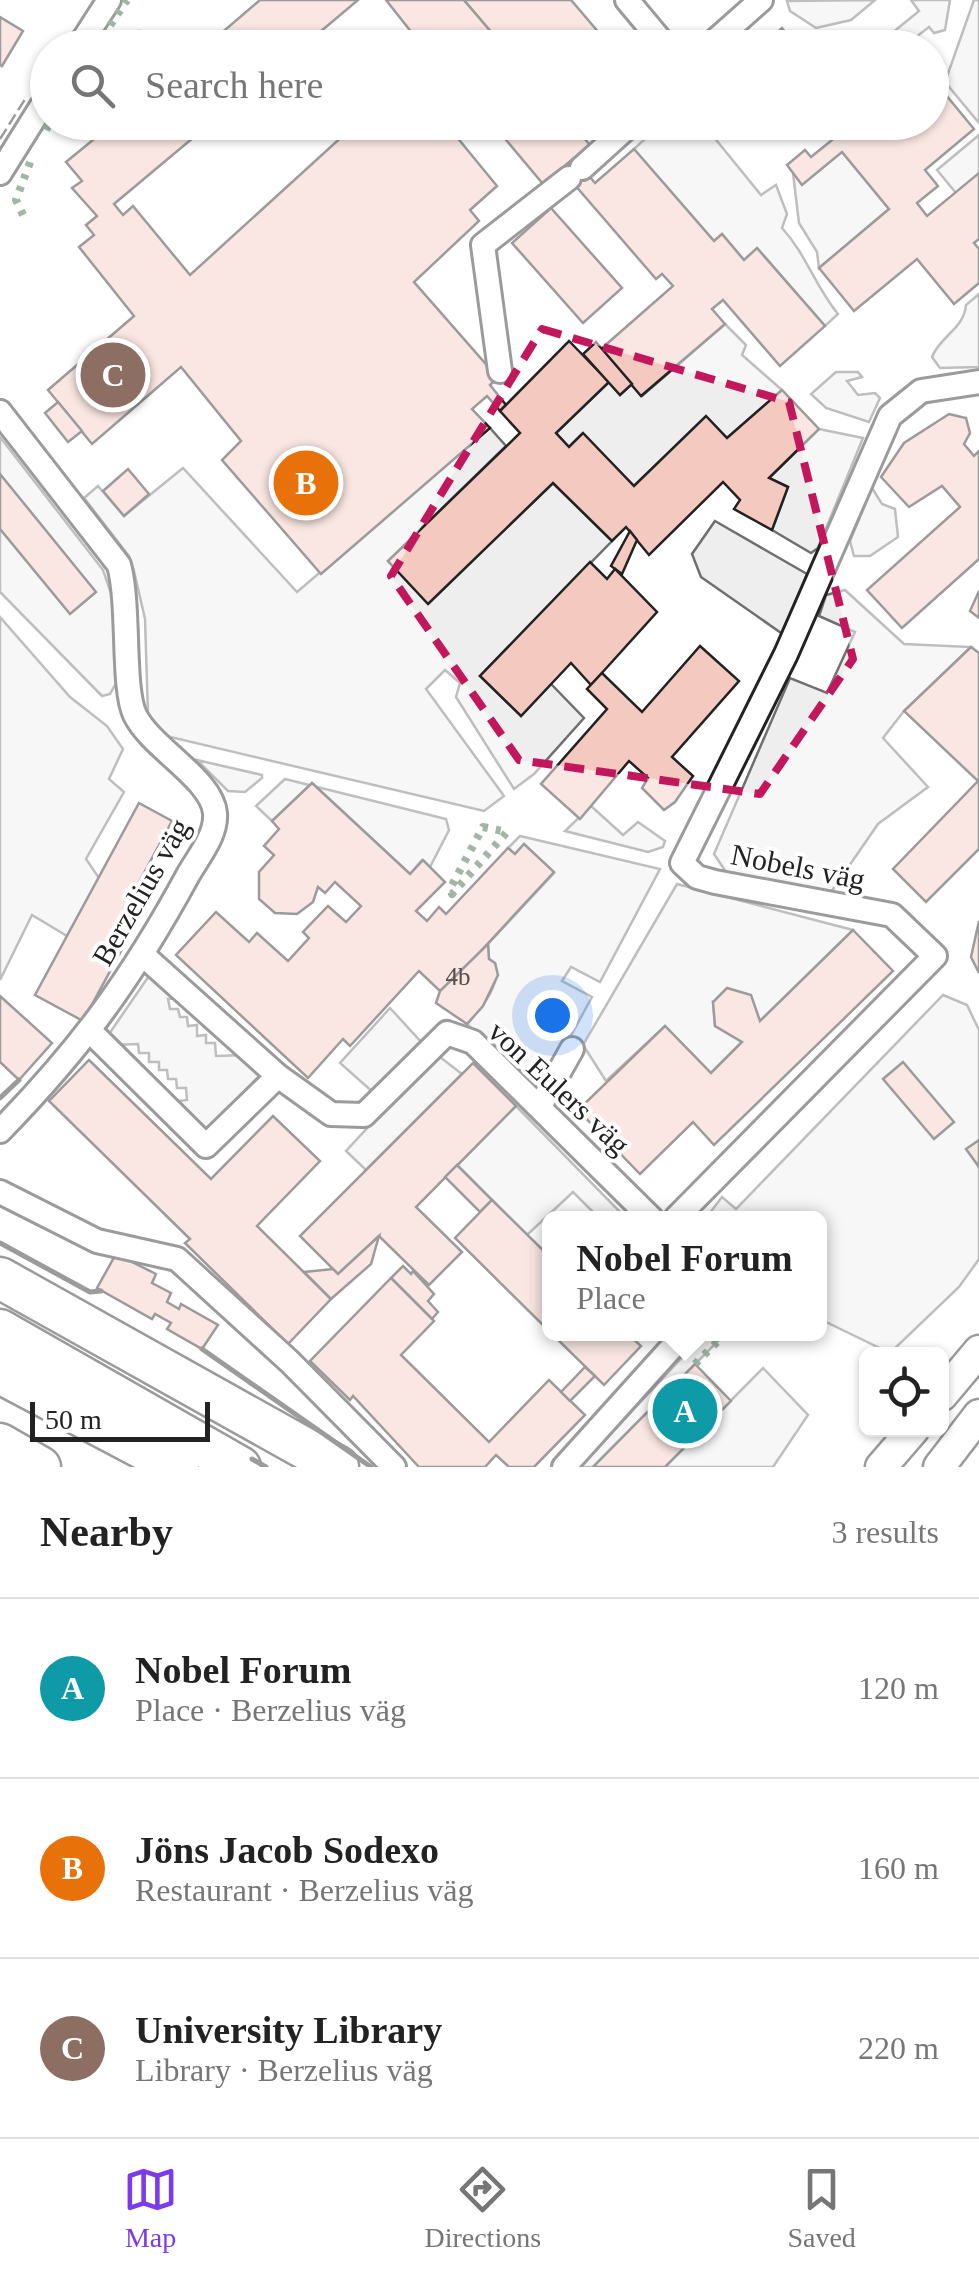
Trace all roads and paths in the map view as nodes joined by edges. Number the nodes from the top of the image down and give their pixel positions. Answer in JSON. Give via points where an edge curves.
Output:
{"nodes":[{"id":1,"x":109,"y":0,"type":"edge"},
{"id":2,"x":628,"y":0,"type":"edge"},
{"id":3,"x":761,"y":0,"type":"edge"},
{"id":4,"x":90,"y":30,"type":"edge"},
{"id":5,"x":652,"y":30,"type":"edge"},
{"id":6,"x":727,"y":30,"type":"edge"},
{"id":7,"x":30,"y":125,"type":"edge"},
{"id":8,"x":613,"y":140,"type":"edge"},
{"id":9,"x":0,"y":174,"type":"edge"},
{"id":10,"x":500,"y":371,"type":"dead end"},
{"id":11,"x":979,"y":382,"type":"edge"},
{"id":12,"x":0,"y":412,"type":"edge"},
{"id":13,"x":144,"y":956,"type":"junction"},
{"id":14,"x":92,"y":1032,"type":"junction"},
{"id":15,"x":572,"y":1049,"type":"dead end"},
{"id":16,"x":278,"y":1076,"type":"junction"},
{"id":17,"x":540,"y":1106,"type":"junction"},
{"id":18,"x":0,"y":1131,"type":"edge"},
{"id":19,"x":0,"y":1192,"type":"edge"},
{"id":20,"x":644,"y":1211,"type":"edge"},
{"id":21,"x":683,"y":1211,"type":"edge"},
{"id":22,"x":0,"y":1278,"type":"edge"},
{"id":23,"x":0,"y":1308,"type":"edge"},
{"id":24,"x":0,"y":1330,"type":"edge"},
{"id":25,"x":678,"y":1341,"type":"edge"},
{"id":26,"x":979,"y":1351,"type":"edge"},
{"id":27,"x":0,"y":1373,"type":"edge"},
{"id":28,"x":949,"y":1387,"type":"edge"},
{"id":29,"x":0,"y":1402,"type":"edge"},
{"id":30,"x":979,"y":1415,"type":"edge"},
{"id":31,"x":907,"y":1437,"type":"edge"},
{"id":32,"x":0,"y":1444,"type":"edge"},
{"id":33,"x":179,"y":1449,"type":"edge"},
{"id":34,"x":324,"y":1459,"type":"edge"},
{"id":35,"x":40,"y":1467,"type":"edge"},
{"id":36,"x":115,"y":1467,"type":"edge"},
{"id":37,"x":240,"y":1467,"type":"edge"},
{"id":38,"x":394,"y":1467,"type":"edge"},
{"id":39,"x":564,"y":1467,"type":"edge"},
{"id":40,"x":881,"y":1467,"type":"edge"},
{"id":41,"x":939,"y":1467,"type":"edge"}],
"edges":[{"from":1,"to":4,"type":"street"},
{"from":2,"to":5,"type":"street"},
{"from":3,"to":6,"type":"street"},
{"from":7,"to":9,"type":"street"},
{"from":8,"to":10,"type":"street","via":[[483,246]]},
{"from":11,"to":21,"type":"street","name":"Nobels väg","via":[[921,391],[885,424],[786,654],[682,863],[715,882],[892,916],[935,956]]},
{"from":12,"to":13,"type":"street","name":"Berzelius väg","via":[[119,565],[127,594],[131,706],[154,740],[210,796],[216,812]]},
{"from":13,"to":14,"type":"street","name":"Berzelius väg"},
{"from":13,"to":16,"type":"street","name":"von Eulers väg"},
{"from":14,"to":16,"type":"street","via":[[206,1146]]},
{"from":14,"to":18,"type":"street","name":"Berzelius väg"},
{"from":15,"to":17,"type":"street"},
{"from":16,"to":17,"type":"street","name":"von Eulers väg","via":[[331,1114],[364,1115],[447,1032],[473,1042]]},
{"from":17,"to":20,"type":"street","name":"von Eulers väg"},
{"from":19,"to":38,"type":"street","via":[[96,1241],[177,1259]]},
{"from":22,"to":34,"type":"highway"},
{"from":23,"to":34,"type":"highway","via":[[242,1437]]},
{"from":24,"to":33,"type":"highway"},
{"from":25,"to":39,"type":"street"},
{"from":26,"to":28,"type":"main road"},
{"from":27,"to":33,"type":"highway"},
{"from":29,"to":36,"type":"highway"},
{"from":30,"to":41,"type":"main road"},
{"from":31,"to":40,"type":"main road"},
{"from":32,"to":35,"type":"highway"},
{"from":33,"to":37,"type":"highway"}]}
